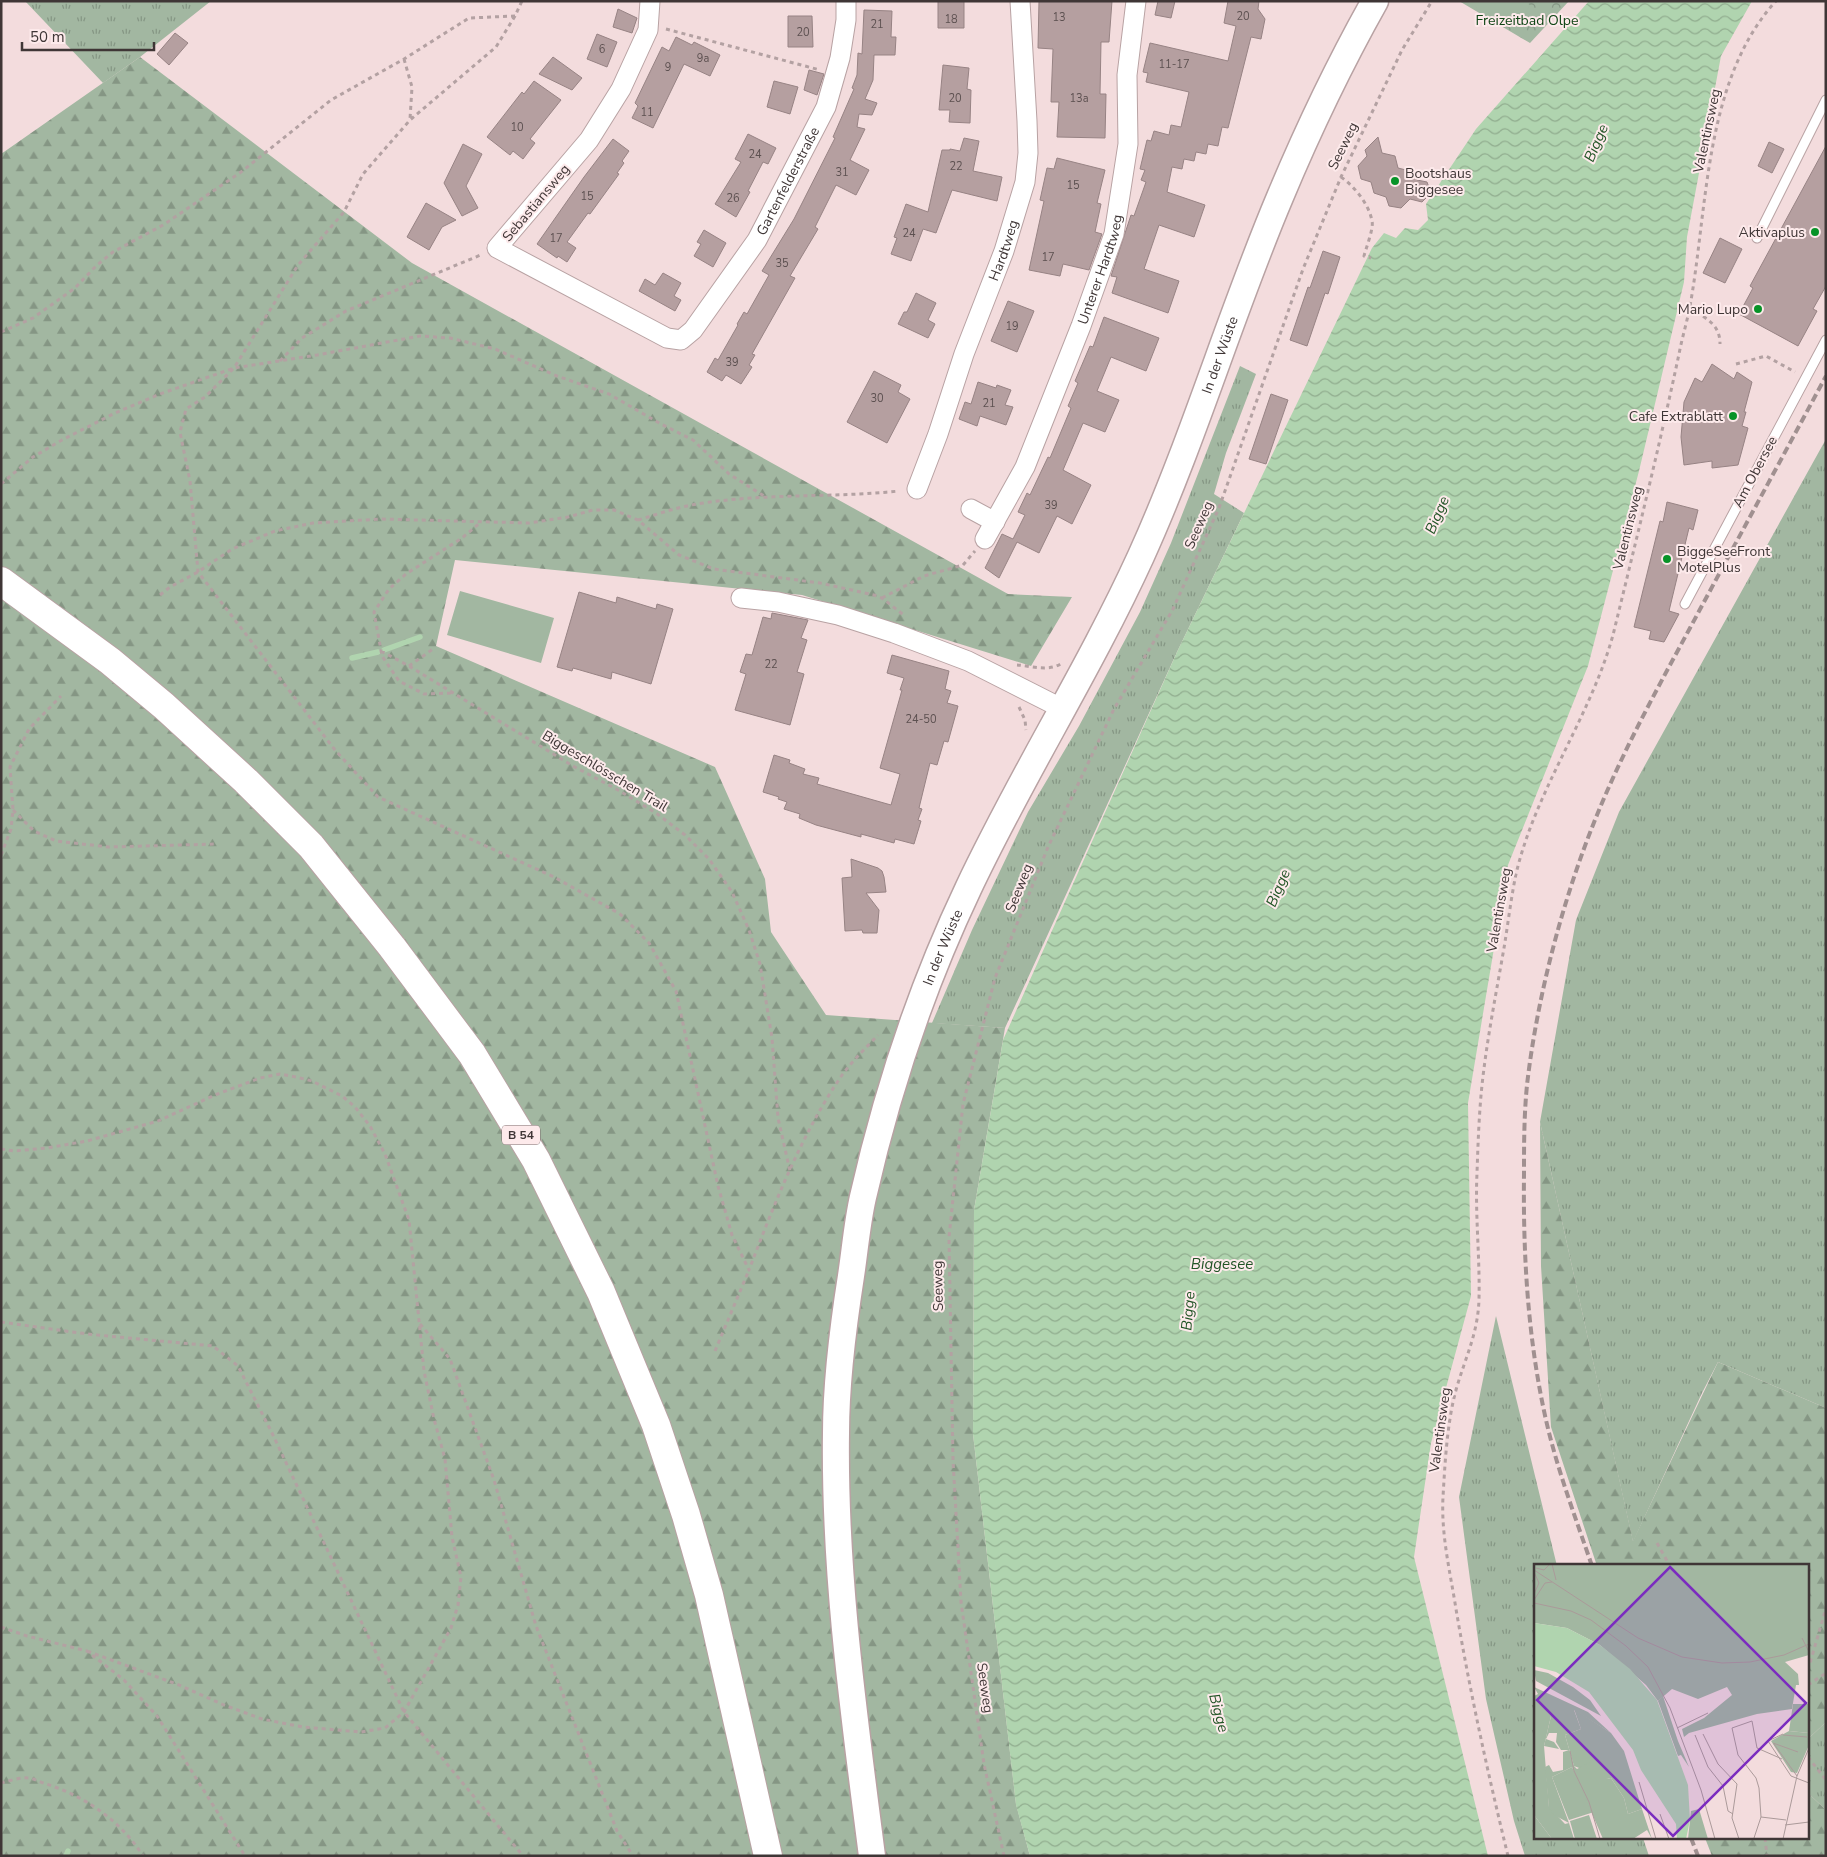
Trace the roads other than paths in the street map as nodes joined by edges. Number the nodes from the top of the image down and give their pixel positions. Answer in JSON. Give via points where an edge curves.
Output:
{"nodes":[{"id":1,"x":650,"y":1,"type":"edge"},
{"id":2,"x":846,"y":1,"type":"edge"},
{"id":3,"x":1020,"y":1,"type":"edge"},
{"id":4,"x":1136,"y":1,"type":"edge"},
{"id":5,"x":1374,"y":1,"type":"edge"},
{"id":6,"x":1826,"y":100,"type":"edge"},
{"id":7,"x":1823,"y":111,"type":"edge"},
{"id":8,"x":1757,"y":238,"type":"dead end"},
{"id":9,"x":681,"y":340,"type":"joint"},
{"id":10,"x":1826,"y":340,"type":"edge"},
{"id":11,"x":917,"y":489,"type":"road end"},
{"id":12,"x":971,"y":510,"type":"dead end"},
{"id":13,"x":995,"y":522,"type":"junction"},
{"id":14,"x":985,"y":540,"type":"road end"},
{"id":15,"x":1,"y":581,"type":"edge"},
{"id":16,"x":742,"y":598,"type":"dead end"},
{"id":17,"x":1685,"y":604,"type":"dead end"},
{"id":18,"x":1063,"y":709,"type":"junction"},
{"id":19,"x":768,"y":1856,"type":"edge"},
{"id":20,"x":872,"y":1856,"type":"edge"}],
"edges":[{"from":1,"to":9,"type":"street","name":"Sebastiansweg","via":[[648,30],[621,89],[589,140],[497,248],[666,338]]},
{"from":2,"to":9,"type":"street","name":"Gartenfelderstraße","via":[[840,58],[826,107],[756,240],[693,330]]},
{"from":3,"to":11,"type":"street","name":"Hardtweg","via":[[1028,153],[1025,182],[1004,251]]},
{"from":4,"to":13,"type":"street","name":"Unterer Hardtweg","via":[[1127,75],[1128,144],[1114,234],[1025,467]]},
{"from":5,"to":18,"type":"main road","name":"In der Wüste","via":[[1312,123],[1278,201],[1176,472],[1140,557]]},
{"from":6,"to":7,"type":"lane"},
{"from":7,"to":8,"type":"lane"},
{"from":10,"to":17,"type":"lane","name":"Am Obersee"},
{"from":12,"to":13,"type":"street"},
{"from":13,"to":14,"type":"street","name":"Unterer Hardtweg"},
{"from":15,"to":19,"type":"main road","number":"B 54","via":[[158,700],[311,846],[472,1054],[536,1160],[601,1292],[659,1434],[686,1515],[709,1595]]},
{"from":16,"to":18,"type":"street","via":[[838,615],[968,661]]},
{"from":18,"to":20,"type":"main road","name":"In der Wüste","via":[[967,890],[938,959],[903,1046],[862,1202],[842,1335],[836,1428],[837,1522],[843,1615]]}]}
